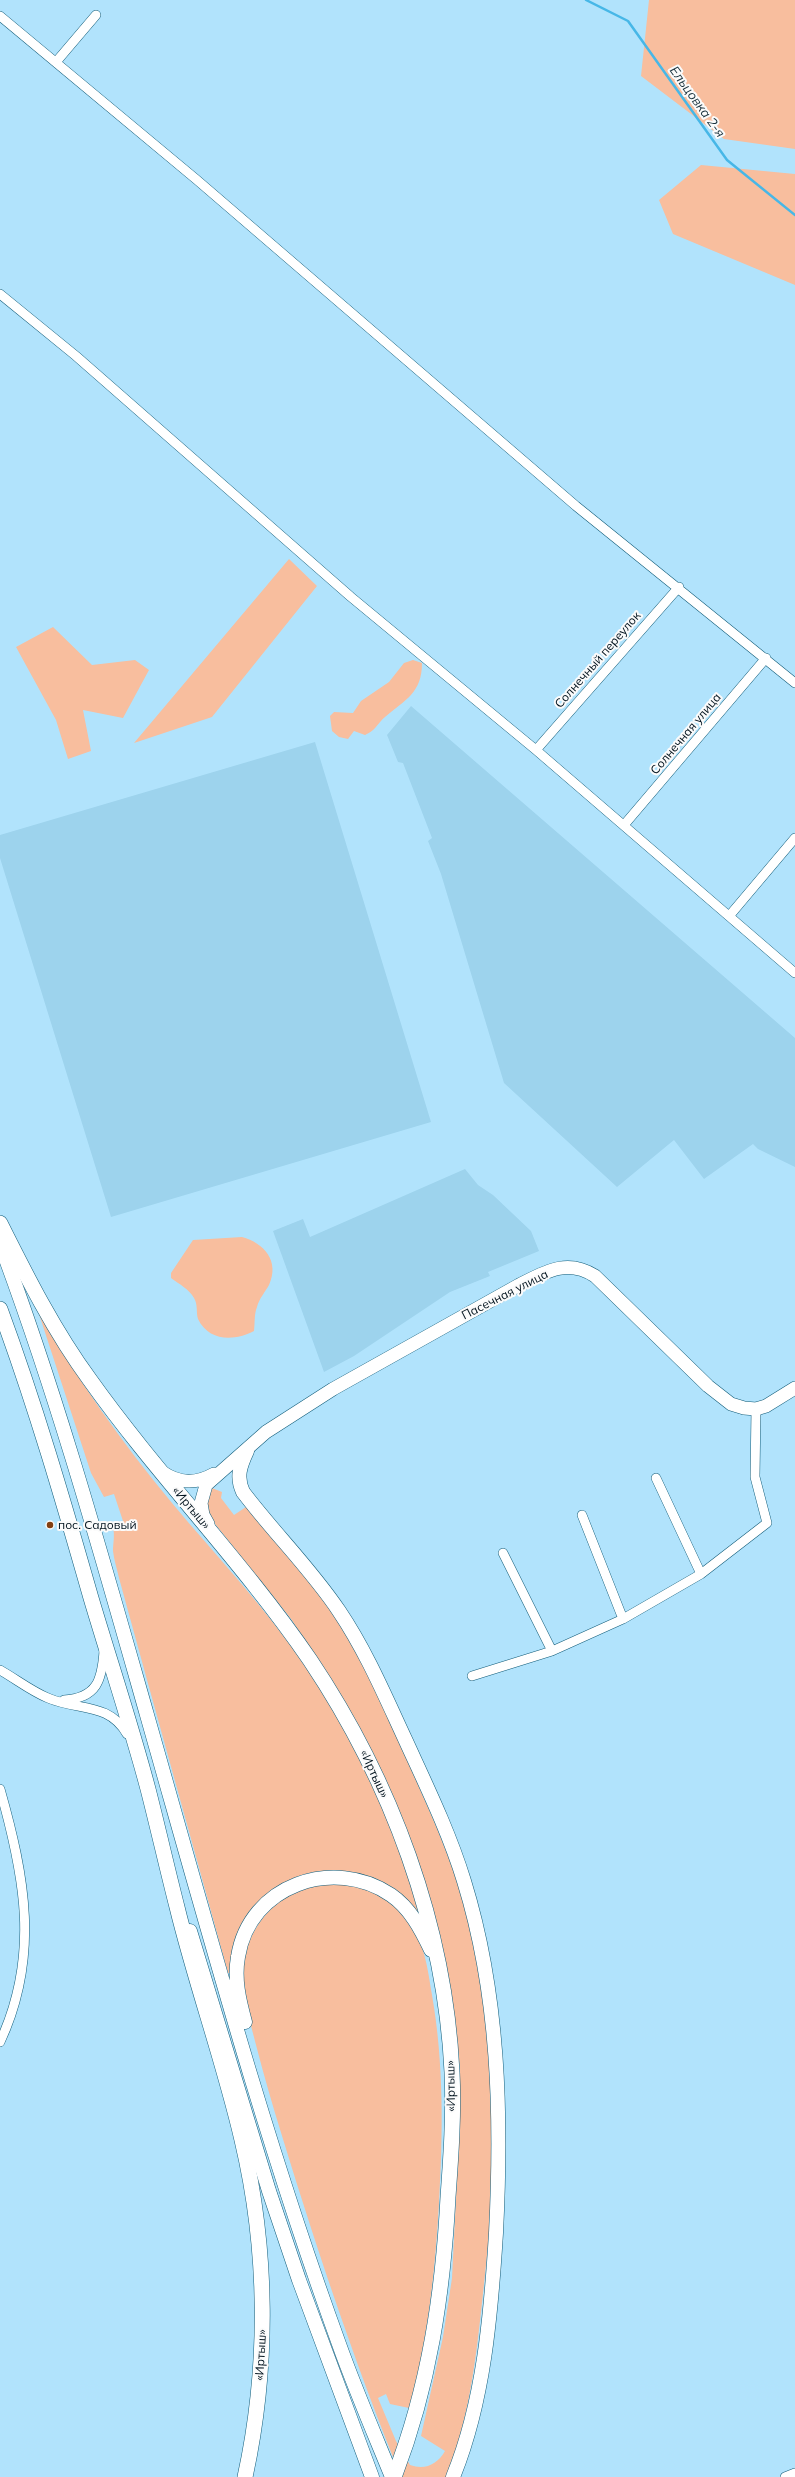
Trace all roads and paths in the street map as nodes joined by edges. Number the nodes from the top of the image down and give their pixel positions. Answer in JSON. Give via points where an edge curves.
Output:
{"nodes":[{"id":1,"x":96,"y":15,"type":"dead end"},
{"id":2,"x":0,"y":16,"type":"edge"},
{"id":3,"x":56,"y":62,"type":"junction"},
{"id":4,"x":0,"y":294,"type":"edge"},
{"id":5,"x":679,"y":587,"type":"junction"},
{"id":6,"x":766,"y":658,"type":"junction"},
{"id":7,"x":795,"y":683,"type":"edge"},
{"id":8,"x":536,"y":750,"type":"junction"},
{"id":9,"x":624,"y":825,"type":"junction"},
{"id":10,"x":795,"y":838,"type":"edge"},
{"id":11,"x":730,"y":915,"type":"junction"},
{"id":12,"x":795,"y":973,"type":"edge"},
{"id":13,"x":0,"y":1223,"type":"edge"},
{"id":14,"x":0,"y":1243,"type":"edge"},
{"id":15,"x":0,"y":1309,"type":"edge"},
{"id":16,"x":794,"y":1388,"type":"edge"},
{"id":17,"x":756,"y":1409,"type":"junction"},
{"id":18,"x":247,"y":1452,"type":"junction"},
{"id":19,"x":157,"y":1468,"type":"junction"},
{"id":20,"x":225,"y":1468,"type":"junction"},
{"id":21,"x":656,"y":1478,"type":"dead end"},
{"id":22,"x":582,"y":1514,"type":"dead end"},
{"id":23,"x":503,"y":1553,"type":"dead end"},
{"id":24,"x":701,"y":1574,"type":"junction"},
{"id":25,"x":273,"y":1608,"type":"junction"},
{"id":26,"x":623,"y":1619,"type":"junction"},
{"id":27,"x":104,"y":1644,"type":"junction"},
{"id":28,"x":552,"y":1651,"type":"junction"},
{"id":29,"x":0,"y":1670,"type":"edge"},
{"id":30,"x":472,"y":1676,"type":"dead end"},
{"id":31,"x":54,"y":1700,"type":"junction"},
{"id":32,"x":136,"y":1750,"type":"junction"},
{"id":33,"x":0,"y":1789,"type":"edge"},
{"id":34,"x":148,"y":1789,"type":"junction"},
{"id":35,"x":439,"y":1966,"type":"junction"},
{"id":36,"x":0,"y":2042,"type":"edge"},
{"id":37,"x":316,"y":2277,"type":"junction"},
{"id":38,"x":795,"y":2473,"type":"edge"},
{"id":39,"x":245,"y":2477,"type":"edge"},
{"id":40,"x":372,"y":2477,"type":"edge"},
{"id":41,"x":393,"y":2477,"type":"edge"},
{"id":42,"x":453,"y":2477,"type":"edge"},
{"id":43,"x":785,"y":2477,"type":"edge"}],
"edges":[{"from":1,"to":3,"type":"street"},
{"from":2,"to":3,"type":"street"},
{"from":3,"to":5,"type":"street","via":[[564,496]]},
{"from":4,"to":8,"type":"street","via":[[76,356],[351,597]]},
{"from":5,"to":6,"type":"street"},
{"from":5,"to":8,"type":"street","name":"Солнечный переулок"},
{"from":6,"to":7,"type":"street"},
{"from":6,"to":9,"type":"street","name":"Солнечная улица"},
{"from":8,"to":9,"type":"street"},
{"from":9,"to":11,"type":"street"},
{"from":10,"to":11,"type":"street"},
{"from":11,"to":12,"type":"street"},
{"from":13,"to":19,"type":"highway","name":"«Иртыш»","via":[[38,1300],[59,1335],[90,1381]]},
{"from":14,"to":37,"type":"main road","via":[[69,1444],[228,1998],[284,2184]]},
{"from":15,"to":27,"type":"highway","name":"«Иртыш»","via":[[48,1448]]},
{"from":16,"to":17,"type":"main road","via":[[766,1406]]},
{"from":17,"to":18,"type":"main road","name":"Пасечная улица","via":[[744,1408],[719,1396],[595,1276],[576,1266],[546,1272],[519,1285],[333,1389],[266,1432]]},
{"from":17,"to":24,"type":"street","via":[[755,1477],[767,1523]]},
{"from":18,"to":20,"type":"main road","name":"Пасечная улица"},
{"from":18,"to":42,"type":"main road","via":[[238,1475],[243,1492],[324,1590],[354,1635],[424,1781],[464,1880],[485,1966],[493,2026],[498,2120],[494,2255],[485,2346],[474,2410],[466,2444]]},
{"from":19,"to":20,"type":"main road","via":[[176,1480],[187,1482],[202,1479]]},
{"from":19,"to":25,"type":"highway","name":"«Иртыш»"},
{"from":20,"to":25,"type":"main road","via":[[203,1490],[203,1515],[256,1581]]},
{"from":21,"to":24,"type":"street"},
{"from":22,"to":26,"type":"street"},
{"from":23,"to":28,"type":"street"},
{"from":24,"to":26,"type":"street"},
{"from":25,"to":35,"type":"highway","name":"«Иртыш»","via":[[335,1700],[379,1782],[413,1872]]},
{"from":26,"to":28,"type":"street"},
{"from":27,"to":31,"type":"street","via":[[102,1670],[93,1689],[76,1699]]},
{"from":27,"to":32,"type":"highway","name":"«Иртыш»"},
{"from":28,"to":30,"type":"street"},
{"from":29,"to":31,"type":"street"},
{"from":31,"to":32,"type":"street","via":[[107,1713],[115,1718]]},
{"from":32,"to":34,"type":"highway","name":"«Иртыш»"},
{"from":33,"to":36,"type":"street","via":[[20,1869],[26,1929],[16,2004]]},
{"from":34,"to":39,"type":"highway","name":"«Иртыш»","via":[[178,1911],[232,2101],[253,2194],[261,2277],[262,2348],[257,2412]]},
{"from":34,"to":40,"type":"main road","via":[[272,2198],[299,2280]]},
{"from":35,"to":37,"type":"main road","via":[[424,1933],[402,1904],[380,1888],[355,1878],[313,1878],[284,1890],[263,1906],[243,1937],[236,1970],[239,2000]]},
{"from":35,"to":41,"type":"highway","name":"«Иртыш»","via":[[452,2072],[443,2276],[432,2348],[412,2427]]},
{"from":37,"to":41,"type":"main road","via":[[339,2346]]},
{"from":38,"to":43,"type":"street"}]}
